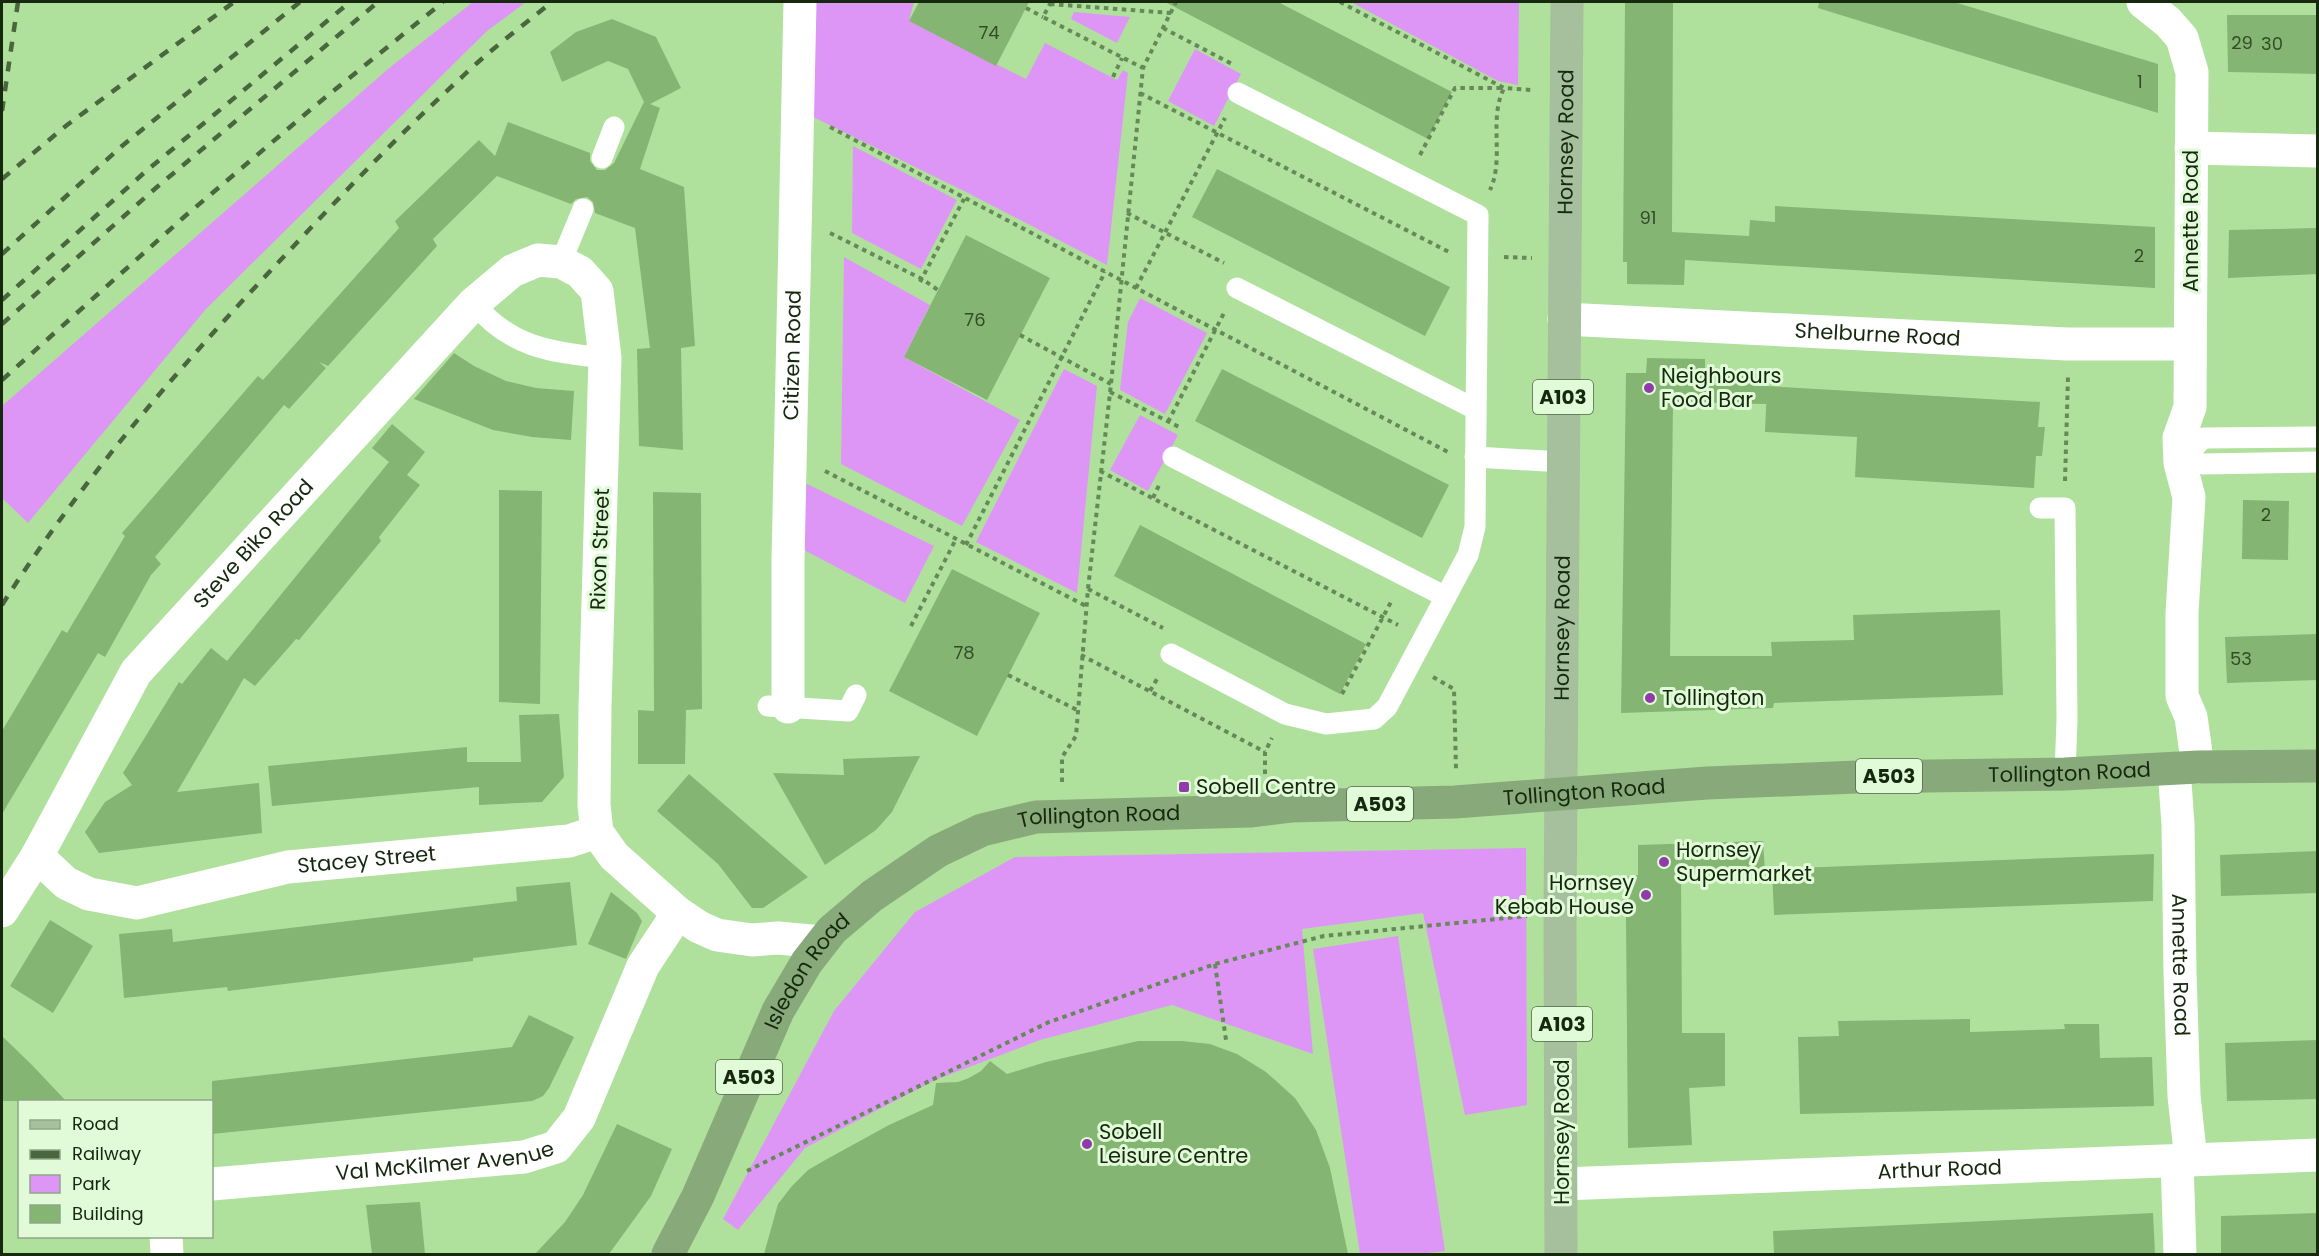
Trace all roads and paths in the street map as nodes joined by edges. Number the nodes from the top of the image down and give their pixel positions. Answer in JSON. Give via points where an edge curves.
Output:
{"nodes":[{"id":1,"x":800,"y":2,"type":"edge"},
{"id":2,"x":1176,"y":2,"type":"edge"},
{"id":3,"x":1340,"y":2,"type":"edge"},
{"id":4,"x":1567,"y":2,"type":"edge"},
{"id":5,"x":2143,"y":2,"type":"edge"},
{"id":6,"x":1051,"y":3,"type":"edge"},
{"id":7,"x":1026,"y":8,"type":"dead end"},
{"id":8,"x":1171,"y":13,"type":"junction"},
{"id":9,"x":1043,"y":17,"type":"junction"},
{"id":10,"x":1163,"y":28,"type":"junction"},
{"id":11,"x":1122,"y":58,"type":"junction"},
{"id":12,"x":1143,"y":68,"type":"junction"},
{"id":13,"x":1113,"y":77,"type":"dead end"},
{"id":14,"x":1504,"y":88,"type":"junction"},
{"id":15,"x":1565,"y":92,"type":"junction"},
{"id":16,"x":1140,"y":93,"type":"junction"},
{"id":17,"x":1238,"y":93,"type":"junction"},
{"id":18,"x":797,"y":109,"type":"junction"},
{"id":19,"x":614,"y":127,"type":"dead end"},
{"id":20,"x":1218,"y":133,"type":"junction"},
{"id":21,"x":2191,"y":148,"type":"junction"},
{"id":22,"x":2318,"y":151,"type":"edge"},
{"id":23,"x":602,"y":158,"type":"dead end"},
{"id":24,"x":1408,"y":179,"type":"junction"},
{"id":25,"x":964,"y":199,"type":"junction"},
{"id":26,"x":583,"y":209,"type":"dead end"},
{"id":27,"x":1127,"y":213,"type":"junction"},
{"id":28,"x":1478,"y":215,"type":"junction"},
{"id":29,"x":795,"y":218,"type":"junction"},
{"id":30,"x":1166,"y":232,"type":"junction"},
{"id":31,"x":1478,"y":257,"type":"junction"},
{"id":32,"x":1564,"y":259,"type":"junction"},
{"id":33,"x":571,"y":267,"type":"junction"},
{"id":34,"x":1105,"y":272,"type":"junction"},
{"id":35,"x":921,"y":280,"type":"junction"},
{"id":36,"x":1121,"y":280,"type":"junction"},
{"id":37,"x":1136,"y":288,"type":"junction"},
{"id":38,"x":1237,"y":288,"type":"junction"},
{"id":39,"x":938,"y":290,"type":"dead end"},
{"id":40,"x":474,"y":303,"type":"junction"},
{"id":41,"x":1564,"y":319,"type":"junction"},
{"id":42,"x":1215,"y":330,"type":"junction"},
{"id":43,"x":1020,"y":335,"type":"dead end"},
{"id":44,"x":2190,"y":344,"type":"junction"},
{"id":45,"x":606,"y":358,"type":"junction"},
{"id":46,"x":1060,"y":358,"type":"junction"},
{"id":47,"x":1111,"y":384,"type":"junction"},
{"id":48,"x":2068,"y":389,"type":"dead end"},
{"id":49,"x":1475,"y":409,"type":"junction"},
{"id":50,"x":1168,"y":422,"type":"dead end"},
{"id":51,"x":2318,"y":437,"type":"edge"},
{"id":52,"x":791,"y":453,"type":"junction"},
{"id":53,"x":2195,"y":455,"type":"junction"},
{"id":54,"x":1173,"y":457,"type":"dead end"},
{"id":55,"x":1475,"y":457,"type":"junction"},
{"id":56,"x":1563,"y":462,"type":"junction"},
{"id":57,"x":2318,"y":462,"type":"edge"},
{"id":58,"x":1100,"y":471,"type":"junction"},
{"id":59,"x":2040,"y":508,"type":"dead end"},
{"id":60,"x":2065,"y":508,"type":"junction"},
{"id":61,"x":956,"y":539,"type":"junction"},
{"id":62,"x":966,"y":545,"type":"junction"},
{"id":63,"x":1405,"y":576,"type":"junction"},
{"id":64,"x":1088,"y":589,"type":"junction"},
{"id":65,"x":1446,"y":597,"type":"junction"},
{"id":66,"x":1086,"y":606,"type":"junction"},
{"id":67,"x":1383,"y":617,"type":"junction"},
{"id":68,"x":911,"y":626,"type":"dead end"},
{"id":69,"x":1424,"y":638,"type":"junction"},
{"id":70,"x":1171,"y":654,"type":"junction"},
{"id":71,"x":1082,"y":655,"type":"junction"},
{"id":72,"x":1411,"y":663,"type":"junction"},
{"id":73,"x":1008,"y":675,"type":"dead end"},
{"id":74,"x":1150,"y":691,"type":"junction"},
{"id":75,"x":856,"y":695,"type":"dead end"},
{"id":76,"x":778,"y":707,"type":"joint"},
{"id":77,"x":1077,"y":710,"type":"junction"},
{"id":78,"x":1285,"y":714,"type":"junction"},
{"id":79,"x":1326,"y":724,"type":"junction"},
{"id":80,"x":1265,"y":752,"type":"junction"},
{"id":81,"x":2318,"y":766,"type":"edge"},
{"id":82,"x":2186,"y":768,"type":"junction"},
{"id":83,"x":2065,"y":774,"type":"junction"},
{"id":84,"x":1265,"y":778,"type":"dead end"},
{"id":85,"x":1062,"y":783,"type":"dead end"},
{"id":86,"x":1561,"y":794,"type":"junction"},
{"id":87,"x":1455,"y":802,"type":"junction"},
{"id":88,"x":597,"y":832,"type":"junction"},
{"id":89,"x":38,"y":856,"type":"junction"},
{"id":90,"x":872,"y":896,"type":"joint"},
{"id":91,"x":2,"y":911,"type":"edge"},
{"id":92,"x":678,"y":913,"type":"junction"},
{"id":93,"x":1560,"y":913,"type":"junction"},
{"id":94,"x":822,"y":942,"type":"junction"},
{"id":95,"x":1215,"y":964,"type":"junction"},
{"id":96,"x":1226,"y":1040,"type":"dead end"},
{"id":97,"x":2318,"y":1155,"type":"edge"},
{"id":98,"x":2184,"y":1160,"type":"junction"},
{"id":99,"x":745,"y":1172,"type":"dead end"},
{"id":100,"x":213,"y":1184,"type":"edge"},
{"id":101,"x":1562,"y":1184,"type":"junction"},
{"id":102,"x":166,"y":1238,"type":"edge"},
{"id":103,"x":167,"y":1254,"type":"edge"},
{"id":104,"x":668,"y":1254,"type":"edge"},
{"id":105,"x":1561,"y":1254,"type":"edge"},
{"id":106,"x":2180,"y":1254,"type":"edge"}],
"edges":[{"from":1,"to":18,"type":"street","name":"Citizen Road"},
{"from":2,"to":8,"type":"path"},
{"from":3,"to":14,"type":"path"},
{"from":4,"to":15,"type":"main road","name":"Hornsey Road","number":"A103"},
{"from":5,"to":21,"type":"street","name":"Annette Road","via":[[2182,38],[2192,72]]},
{"from":6,"to":8,"type":"path"},
{"from":6,"to":9,"type":"path"},
{"from":7,"to":9,"type":"path"},
{"from":8,"to":10,"type":"path"},
{"from":9,"to":11,"type":"path"},
{"from":10,"to":12,"type":"path"},
{"from":10,"to":17,"type":"path","via":[[1249,73]]},
{"from":11,"to":12,"type":"path"},
{"from":11,"to":13,"type":"path"},
{"from":12,"to":16,"type":"path"},
{"from":14,"to":15,"type":"path"},
{"from":14,"to":24,"type":"path","via":[[1455,88]]},
{"from":14,"to":28,"type":"path","via":[[1497,102],[1496,177]]},
{"from":15,"to":32,"type":"main road","name":"Hornsey Road","number":"A103"},
{"from":16,"to":20,"type":"path"},
{"from":16,"to":27,"type":"path"},
{"from":17,"to":20,"type":"path"},
{"from":17,"to":24,"type":"lane"},
{"from":18,"to":25,"type":"path"},
{"from":18,"to":29,"type":"street","name":"Citizen Road"},
{"from":19,"to":23,"type":"lane"},
{"from":20,"to":30,"type":"path"},
{"from":20,"to":31,"type":"path","via":[[1456,255]]},
{"from":21,"to":22,"type":"street"},
{"from":21,"to":44,"type":"street","name":"Annette Road"},
{"from":24,"to":28,"type":"lane"},
{"from":25,"to":34,"type":"path"},
{"from":25,"to":35,"type":"path"},
{"from":26,"to":33,"type":"lane"},
{"from":27,"to":30,"type":"path"},
{"from":27,"to":36,"type":"path"},
{"from":28,"to":31,"type":"lane"},
{"from":29,"to":35,"type":"path"},
{"from":29,"to":52,"type":"street","name":"Citizen Road"},
{"from":30,"to":37,"type":"path"},
{"from":30,"to":38,"type":"path","via":[[1244,273]]},
{"from":31,"to":32,"type":"path"},
{"from":31,"to":49,"type":"lane"},
{"from":32,"to":41,"type":"main road","name":"Hornsey Road","number":"A103"},
{"from":33,"to":40,"type":"street","name":"Steve Biko Road","via":[[538,260],[512,271]]},
{"from":33,"to":45,"type":"street","name":"Rixon Street","via":[[597,291]]},
{"from":34,"to":36,"type":"path"},
{"from":34,"to":46,"type":"path"},
{"from":35,"to":39,"type":"path"},
{"from":36,"to":37,"type":"path"},
{"from":36,"to":47,"type":"path"},
{"from":37,"to":42,"type":"path"},
{"from":38,"to":42,"type":"path"},
{"from":38,"to":49,"type":"lane"},
{"from":40,"to":45,"type":"lane","via":[[485,318],[506,334],[533,347]]},
{"from":40,"to":89,"type":"street","name":"Steve Biko Road","via":[[136,672]]},
{"from":41,"to":44,"type":"street","name":"Shelburne Road","via":[[2067,344]]},
{"from":41,"to":56,"type":"main road","name":"Hornsey Road","number":"A103"},
{"from":42,"to":50,"type":"path"},
{"from":42,"to":55,"type":"path","via":[[1454,455]]},
{"from":43,"to":46,"type":"path"},
{"from":44,"to":53,"type":"street","name":"Annette Road"},
{"from":45,"to":88,"type":"street","name":"Rixon Street","via":[[595,707]]},
{"from":46,"to":47,"type":"path"},
{"from":46,"to":62,"type":"path"},
{"from":47,"to":58,"type":"path"},
{"from":48,"to":60,"type":"path"},
{"from":49,"to":55,"type":"lane"},
{"from":51,"to":53,"type":"lane"},
{"from":52,"to":61,"type":"path"},
{"from":52,"to":76,"type":"street","name":"Citizen Road"},
{"from":53,"to":57,"type":"lane"},
{"from":53,"to":82,"type":"street","name":"Annette Road","via":[[2188,497],[2182,613],[2182,696],[2191,717]]},
{"from":54,"to":63,"type":"lane"},
{"from":55,"to":56,"type":"lane"},
{"from":55,"to":65,"type":"lane","via":[[1475,527],[1468,555]]},
{"from":56,"to":86,"type":"main road","name":"Hornsey Road","number":"A103"},
{"from":58,"to":64,"type":"path"},
{"from":58,"to":67,"type":"path"},
{"from":59,"to":60,"type":"lane"},
{"from":60,"to":83,"type":"lane"},
{"from":61,"to":62,"type":"path"},
{"from":61,"to":68,"type":"path"},
{"from":62,"to":66,"type":"path"},
{"from":63,"to":65,"type":"lane"},
{"from":63,"to":67,"type":"path"},
{"from":64,"to":66,"type":"path"},
{"from":64,"to":70,"type":"path","via":[[1180,636]]},
{"from":65,"to":69,"type":"lane"},
{"from":66,"to":71,"type":"path"},
{"from":67,"to":69,"type":"path"},
{"from":67,"to":79,"type":"path"},
{"from":69,"to":72,"type":"lane"},
{"from":70,"to":74,"type":"path"},
{"from":70,"to":78,"type":"lane"},
{"from":71,"to":74,"type":"path"},
{"from":71,"to":77,"type":"path"},
{"from":72,"to":79,"type":"lane","via":[[1387,707],[1374,719]]},
{"from":72,"to":87,"type":"path","via":[[1454,689]]},
{"from":73,"to":77,"type":"path"},
{"from":74,"to":80,"type":"path"},
{"from":75,"to":76,"type":"lane","via":[[848,711]]},
{"from":77,"to":85,"type":"path","via":[[1076,736],[1062,757]]},
{"from":78,"to":79,"type":"lane"},
{"from":78,"to":80,"type":"path"},
{"from":80,"to":84,"type":"path"},
{"from":81,"to":82,"type":"highway","name":"Tollington Road","number":"A503"},
{"from":82,"to":83,"type":"highway","name":"Tollington Road","number":"A503"},
{"from":82,"to":98,"type":"street","name":"Annette Road","via":[[2178,824]]},
{"from":83,"to":86,"type":"highway","name":"Tollington Road","number":"A503","via":[[1857,777]]},
{"from":86,"to":87,"type":"highway","name":"Tollington Road","number":"A503"},
{"from":86,"to":93,"type":"main road","name":"Hornsey Road","number":"A103"},
{"from":87,"to":90,"type":"highway","name":"Tollington Road","number":"A503","via":[[1036,817],[973,834],[938,851]]},
{"from":88,"to":89,"type":"street","name":"Stacey Street","via":[[569,841],[288,867],[137,903],[89,894],[66,883]]},
{"from":88,"to":92,"type":"street","via":[[614,856]]},
{"from":89,"to":91,"type":"street","name":"Steve Biko Road"},
{"from":90,"to":94,"type":"highway","name":"Isledon Road","number":"A503"},
{"from":92,"to":94,"type":"street","via":[[717,935]]},
{"from":92,"to":100,"type":"street","name":"Val McKilmer Avenue","via":[[643,966],[579,1118],[556,1147],[524,1157]]},
{"from":93,"to":95,"type":"path","via":[[1324,936]]},
{"from":93,"to":101,"type":"main road","name":"Hornsey Road","number":"A103"},
{"from":94,"to":104,"type":"highway","name":"Isledon Road","number":"A503","via":[[778,1011],[698,1196]]},
{"from":95,"to":96,"type":"path"},
{"from":95,"to":99,"type":"path","via":[[1049,1022]]},
{"from":97,"to":98,"type":"street","name":"Arthur Road"},
{"from":98,"to":101,"type":"street","name":"Arthur Road"},
{"from":98,"to":106,"type":"street","name":"Annette Road"},
{"from":101,"to":105,"type":"main road","name":"Hornsey Road","number":"A103"},
{"from":102,"to":103,"type":"street"}]}
